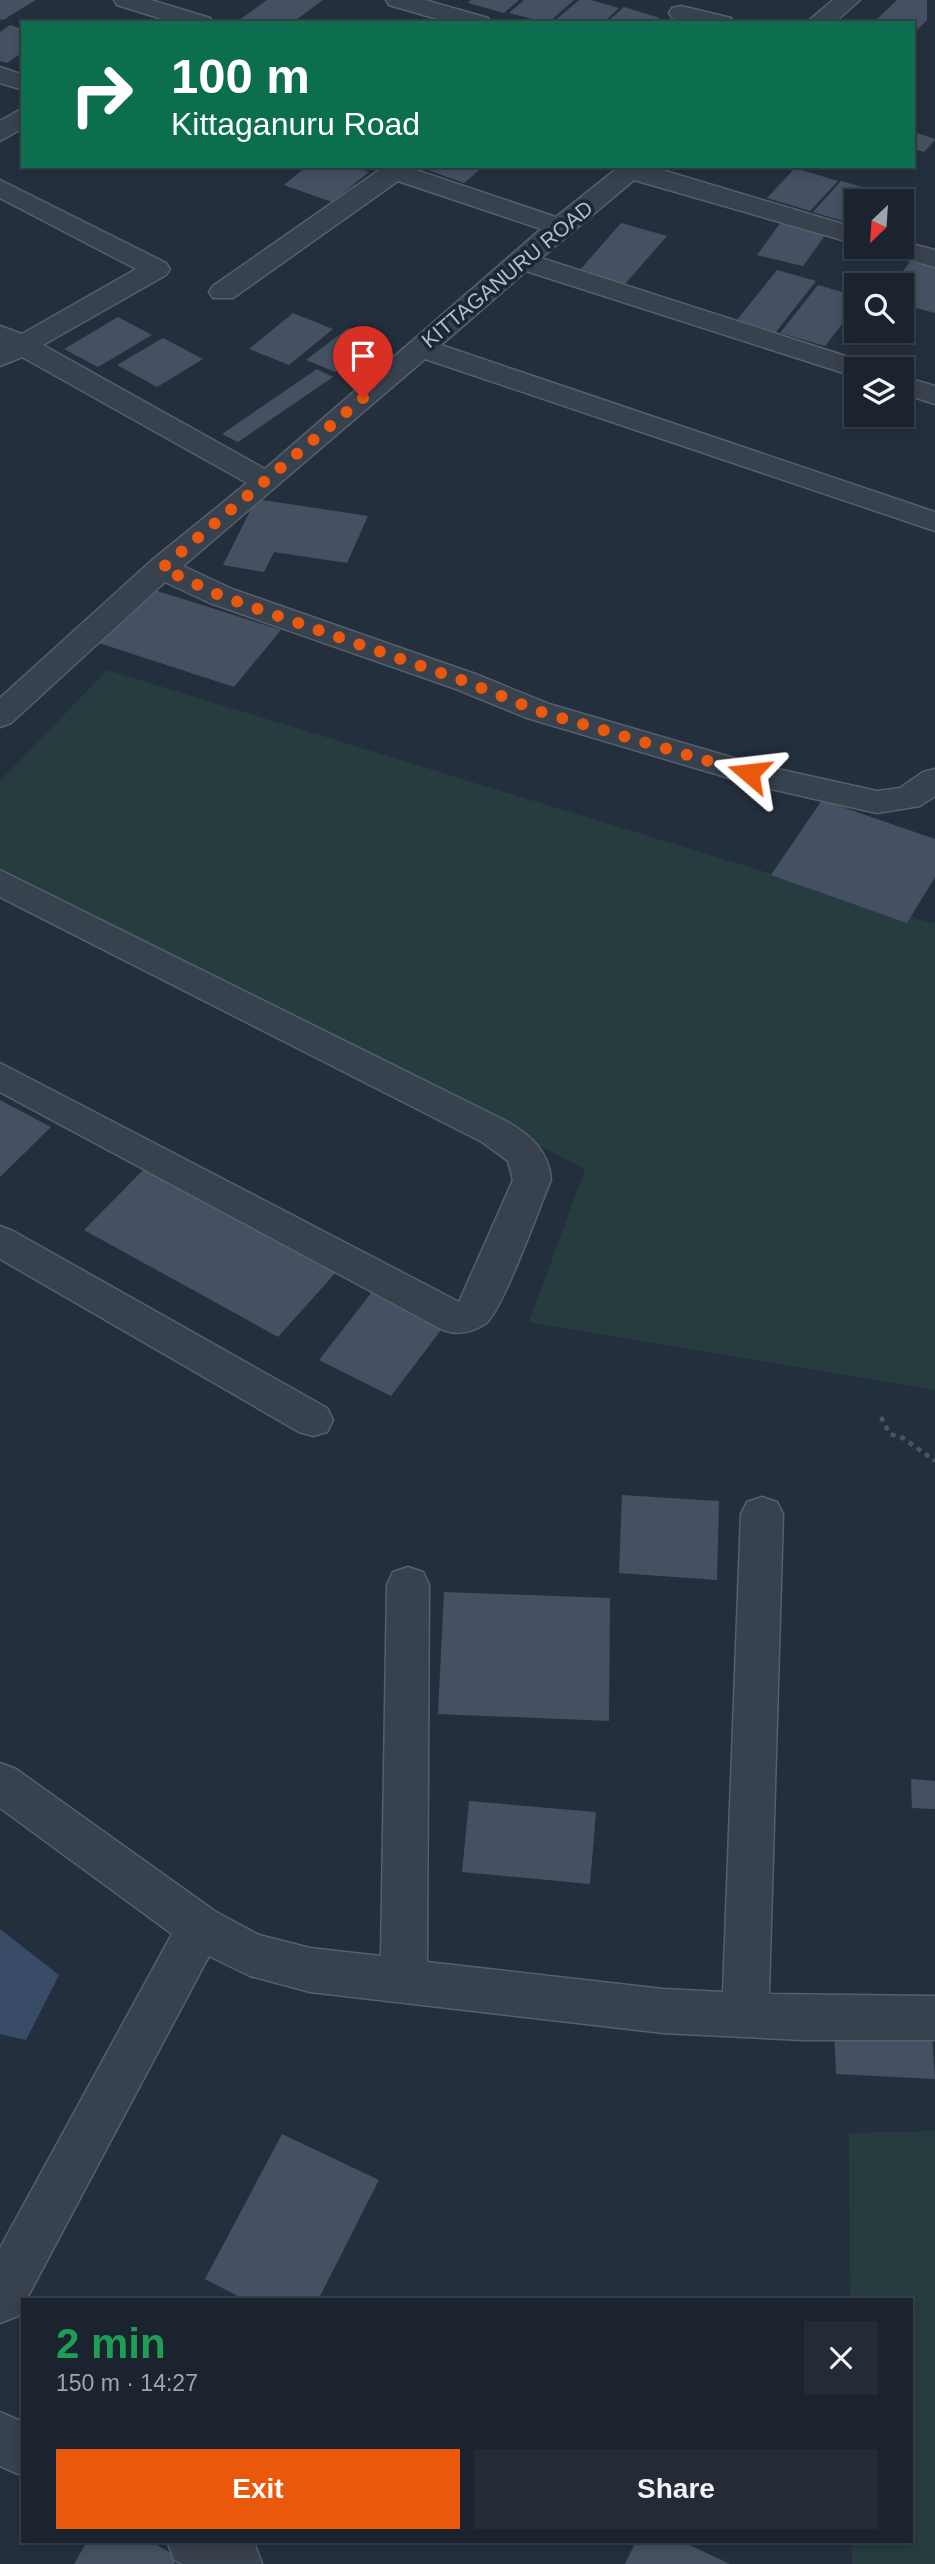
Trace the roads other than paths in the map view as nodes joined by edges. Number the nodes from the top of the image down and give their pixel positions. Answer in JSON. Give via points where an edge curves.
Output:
{"nodes":[{"id":1,"x":126,"y":0,"type":"edge"},
{"id":2,"x":398,"y":0,"type":"edge"},
{"id":3,"x":848,"y":0,"type":"edge"},
{"id":4,"x":681,"y":13,"type":"dead end"},
{"id":5,"x":194,"y":21,"type":"edge"},
{"id":6,"x":472,"y":21,"type":"edge"},
{"id":7,"x":714,"y":21,"type":"edge"},
{"id":8,"x":821,"y":21,"type":"edge"},
{"id":9,"x":0,"y":75,"type":"edge"},
{"id":10,"x":21,"y":82,"type":"edge"},
{"id":11,"x":21,"y":117,"type":"edge"},
{"id":12,"x":0,"y":133,"type":"edge"},
{"id":13,"x":393,"y":168,"type":"edge"},
{"id":14,"x":633,"y":168,"type":"edge"},
{"id":15,"x":0,"y":188,"type":"edge"},
{"id":16,"x":560,"y":228,"type":"junction"},
{"id":17,"x":844,"y":232,"type":"edge"},
{"id":18,"x":914,"y":253,"type":"edge"},
{"id":19,"x":935,"y":259,"type":"edge"},
{"id":20,"x":521,"y":260,"type":"junction"},
{"id":21,"x":223,"y":292,"type":"dead end"},
{"id":22,"x":7,"y":345,"type":"edge"},
{"id":23,"x":421,"y":348,"type":"junction"},
{"id":24,"x":844,"y":365,"type":"edge"},
{"id":25,"x":914,"y":388,"type":"edge"},
{"id":26,"x":935,"y":394,"type":"edge"},
{"id":27,"x":267,"y":482,"type":"junction"},
{"id":28,"x":935,"y":522,"type":"edge"},
{"id":29,"x":162,"y":568,"type":"junction"},
{"id":30,"x":0,"y":716,"type":"edge"},
{"id":31,"x":935,"y":780,"type":"edge"},
{"id":32,"x":0,"y":882,"type":"edge"},
{"id":33,"x":0,"y":1076,"type":"edge"},
{"id":34,"x":0,"y":1241,"type":"edge"},
{"id":35,"x":313,"y":1420,"type":"dead end"},
{"id":36,"x":762,"y":1514,"type":"dead end"},
{"id":37,"x":408,"y":1585,"type":"dead end"},
{"id":38,"x":0,"y":1783,"type":"edge"},
{"id":39,"x":200,"y":1927,"type":"junction"},
{"id":40,"x":404,"y":1981,"type":"junction"},
{"id":41,"x":745,"y":2015,"type":"junction"},
{"id":42,"x":935,"y":2018,"type":"edge"},
{"id":43,"x":0,"y":2298,"type":"edge"},
{"id":44,"x":0,"y":2438,"type":"edge"},
{"id":45,"x":21,"y":2449,"type":"edge"},
{"id":46,"x":197,"y":2543,"type":"edge"},
{"id":47,"x":236,"y":2564,"type":"edge"}],
"edges":[{"from":1,"to":5,"type":"street"},
{"from":2,"to":6,"type":"street"},
{"from":3,"to":8,"type":"street"},
{"from":4,"to":7,"type":"street"},
{"from":9,"to":10,"type":"street"},
{"from":11,"to":12,"type":"street"},
{"from":13,"to":16,"type":"street"},
{"from":13,"to":21,"type":"street"},
{"from":14,"to":16,"type":"street","name":"KITTAGANURU ROAD"},
{"from":14,"to":17,"type":"street"},
{"from":15,"to":22,"type":"street","via":[[156,269]]},
{"from":16,"to":20,"type":"street","name":"KITTAGANURU ROAD"},
{"from":18,"to":19,"type":"street"},
{"from":20,"to":23,"type":"street","name":"KITTAGANURU ROAD"},
{"from":20,"to":24,"type":"street"},
{"from":22,"to":27,"type":"street"},
{"from":23,"to":27,"type":"street","name":"KITTAGANURU ROAD"},
{"from":23,"to":28,"type":"street"},
{"from":25,"to":26,"type":"street"},
{"from":27,"to":29,"type":"street","name":"KITTAGANURU ROAD"},
{"from":29,"to":30,"type":"street","name":"KITTAGANURU ROAD"},
{"from":29,"to":31,"type":"street","via":[[221,596],[538,711],[749,773],[877,802],[908,798]]},
{"from":32,"to":33,"type":"street","via":[[495,1132],[523,1149],[532,1166],[532,1180],[479,1305],[457,1319]]},
{"from":34,"to":35,"type":"street"},
{"from":36,"to":41,"type":"street"},
{"from":37,"to":40,"type":"street"},
{"from":38,"to":39,"type":"street"},
{"from":39,"to":40,"type":"street","via":[[250,1954],[310,1970]]},
{"from":39,"to":43,"type":"street"},
{"from":40,"to":41,"type":"street","via":[[663,2011]]},
{"from":41,"to":42,"type":"street"},
{"from":44,"to":45,"type":"street"},
{"from":46,"to":47,"type":"street"}]}
